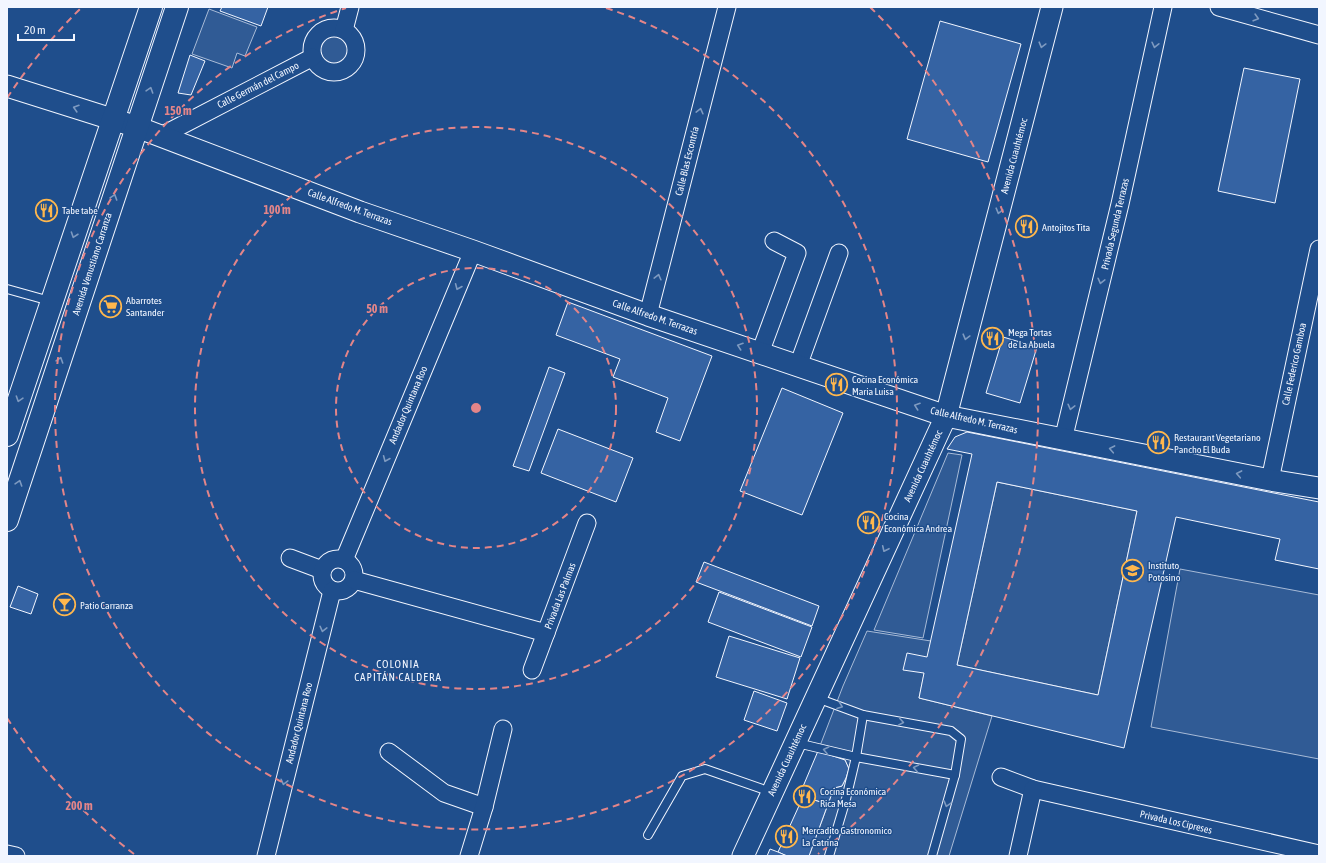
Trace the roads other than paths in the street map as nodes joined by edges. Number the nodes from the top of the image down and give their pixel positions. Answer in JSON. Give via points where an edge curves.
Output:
{"nodes":[{"id":1,"x":150,"y":7,"type":"edge"},
{"id":2,"x":177,"y":7,"type":"edge"},
{"id":3,"x":350,"y":7,"type":"edge"},
{"id":4,"x":727,"y":7,"type":"edge"},
{"id":5,"x":1052,"y":7,"type":"edge"},
{"id":6,"x":1163,"y":7,"type":"edge"},
{"id":7,"x":1219,"y":7,"type":"edge"},
{"id":8,"x":344,"y":30,"type":"junction"},
{"id":9,"x":1319,"y":35,"type":"edge"},
{"id":10,"x":313,"y":57,"type":"junction"},
{"id":11,"x":7,"y":86,"type":"edge"},
{"id":12,"x":113,"y":119,"type":"junction"},
{"id":13,"x":137,"y":127,"type":"junction"},
{"id":14,"x":161,"y":136,"type":"junction"},
{"id":15,"x":774,"y":241,"type":"dead end"},
{"id":16,"x":1319,"y":249,"type":"edge"},
{"id":17,"x":473,"y":251,"type":"junction"},
{"id":18,"x":839,"y":253,"type":"dead end"},
{"id":19,"x":7,"y":288,"type":"edge"},
{"id":20,"x":51,"y":301,"type":"junction"},
{"id":21,"x":648,"y":315,"type":"junction"},
{"id":22,"x":760,"y":353,"type":"junction"},
{"id":23,"x":798,"y":366,"type":"junction"},
{"id":24,"x":946,"y":416,"type":"junction"},
{"id":25,"x":7,"y":435,"type":"edge"},
{"id":26,"x":1063,"y":440,"type":"junction"},
{"id":27,"x":1270,"y":480,"type":"junction"},
{"id":28,"x":1319,"y":488,"type":"edge"},
{"id":29,"x":7,"y":520,"type":"edge"},
{"id":30,"x":587,"y":523,"type":"dead end"},
{"id":31,"x":290,"y":558,"type":"dead end"},
{"id":32,"x":344,"y":560,"type":"junction"},
{"id":33,"x":322,"y":570,"type":"junction"},
{"id":34,"x":354,"y":580,"type":"junction"},
{"id":35,"x":332,"y":591,"type":"junction"},
{"id":36,"x":546,"y":633,"type":"junction"},
{"id":37,"x":532,"y":670,"type":"dead end"},
{"id":38,"x":816,"y":697,"type":"junction"},
{"id":39,"x":863,"y":715,"type":"junction"},
{"id":40,"x":503,"y":730,"type":"dead end"},
{"id":41,"x":796,"y":742,"type":"junction"},
{"id":42,"x":389,"y":752,"type":"dead end"},
{"id":43,"x":856,"y":757,"type":"junction"},
{"id":44,"x":955,"y":775,"type":"junction"},
{"id":45,"x":1002,"y":777,"type":"dead end"},
{"id":46,"x":1033,"y":790,"type":"junction"},
{"id":47,"x":772,"y":792,"type":"junction"},
{"id":48,"x":484,"y":807,"type":"junction"},
{"id":49,"x":648,"y":836,"type":"dead end"},
{"id":50,"x":7,"y":854,"type":"edge"},
{"id":51,"x":1319,"y":854,"type":"edge"},
{"id":52,"x":16,"y":856,"type":"edge"},
{"id":53,"x":266,"y":856,"type":"edge"},
{"id":54,"x":469,"y":856,"type":"edge"},
{"id":55,"x":743,"y":856,"type":"edge"},
{"id":56,"x":829,"y":856,"type":"edge"},
{"id":57,"x":932,"y":856,"type":"edge"},
{"id":58,"x":1018,"y":856,"type":"edge"}],
"edges":[{"from":1,"to":12,"type":"main road"},
{"from":13,"to":2,"type":"main road","name":"Avenida Venustiano Carranza","one_way":true},
{"from":3,"to":8,"type":"street"},
{"from":21,"to":4,"type":"street","name":"Calle Blas Escontría","one_way":true},
{"from":5,"to":24,"type":"street","name":"Avenida Cuauhtémoc","one_way":true},
{"from":6,"to":26,"type":"street","name":"Privada Segunda Terrazas","one_way":true,"via":[[1120,204]]},
{"from":7,"to":9,"type":"street","one_way":true},
{"from":8,"to":10,"type":"street","via":[[330,28],[317,36],[313,42]]},
{"from":8,"to":10,"type":"street","via":[[355,40],[357,47],[354,62],[343,71],[335,73],[321,68]]},
{"from":10,"to":14,"type":"street","name":"Calle Germán del Campo"},
{"from":12,"to":11,"type":"street","name":"Calle Alfredo M. Terrazas","one_way":true},
{"from":12,"to":13,"type":"street","name":"Calle Alfredo M. Terrazas"},
{"from":12,"to":20,"type":"main road","one_way":true},
{"from":13,"to":14,"type":"street","name":"Calle Alfredo M. Terrazas"},
{"from":29,"to":13,"type":"main road","name":"Avenida Venustiano Carranza","one_way":true},
{"from":14,"to":17,"type":"street","name":"Calle Alfredo M. Terrazas","via":[[360,212]]},
{"from":15,"to":22,"type":"street","via":[[797,253]]},
{"from":16,"to":27,"type":"street","name":"Calle Federico Gamboa"},
{"from":17,"to":21,"type":"street","name":"Calle Alfredo M. Terrazas"},
{"from":17,"to":32,"type":"street","name":"Andador Quintana Roo","one_way":true},
{"from":18,"to":23,"type":"street"},
{"from":19,"to":20,"type":"lane"},
{"from":20,"to":25,"type":"main road","one_way":true},
{"from":22,"to":21,"type":"street","name":"Calle Alfredo M. Terrazas","one_way":true},
{"from":22,"to":23,"type":"street","name":"Calle Alfredo M. Terrazas"},
{"from":24,"to":23,"type":"street","name":"Calle Alfredo M. Terrazas","one_way":true},
{"from":24,"to":26,"type":"street","name":"Calle Alfredo M. Terrazas"},
{"from":24,"to":38,"type":"street","name":"Avenida Cuauhtémoc","one_way":true},
{"from":27,"to":26,"type":"street","name":"Calle Alfredo M. Terrazas","one_way":true},
{"from":27,"to":28,"type":"street","name":"Calle Alfredo M. Terrazas"},
{"from":30,"to":36,"type":"street","name":"Privada Las Palmas"},
{"from":31,"to":33,"type":"street"},
{"from":32,"to":33,"type":"street","via":[[331,560]]},
{"from":32,"to":34,"type":"street","via":[[353,568]]},
{"from":33,"to":35,"type":"street","via":[[323,582]]},
{"from":34,"to":35,"type":"street","via":[[346,590]]},
{"from":34,"to":36,"type":"street"},
{"from":35,"to":53,"type":"street","name":"Andador Quintana Roo","one_way":true},
{"from":36,"to":37,"type":"street","name":"Privada Las Palmas"},
{"from":38,"to":39,"type":"lane","one_way":true},
{"from":38,"to":41,"type":"street","name":"Avenida Cuauhtémoc"},
{"from":39,"to":43,"type":"lane"},
{"from":39,"to":44,"type":"lane","one_way":true,"via":[[951,731],[961,739]]},
{"from":40,"to":48,"type":"street"},
{"from":43,"to":41,"type":"lane","one_way":true},
{"from":41,"to":47,"type":"street","name":"Avenida Cuauhtémoc"},
{"from":42,"to":48,"type":"street","via":[[444,793]]},
{"from":44,"to":43,"type":"lane","one_way":true},
{"from":43,"to":56,"type":"lane"},
{"from":44,"to":57,"type":"lane","one_way":true},
{"from":45,"to":46,"type":"street","name":"Privada Los Cipreses"},
{"from":46,"to":51,"type":"street","name":"Privada Los Cipreses"},
{"from":46,"to":58,"type":"street"},
{"from":47,"to":49,"type":"lane","via":[[705,769],[682,776]]},
{"from":47,"to":55,"type":"street","name":"Avenida Cuauhtémoc"},
{"from":48,"to":54,"type":"street"},
{"from":50,"to":52,"type":"street"}]}
